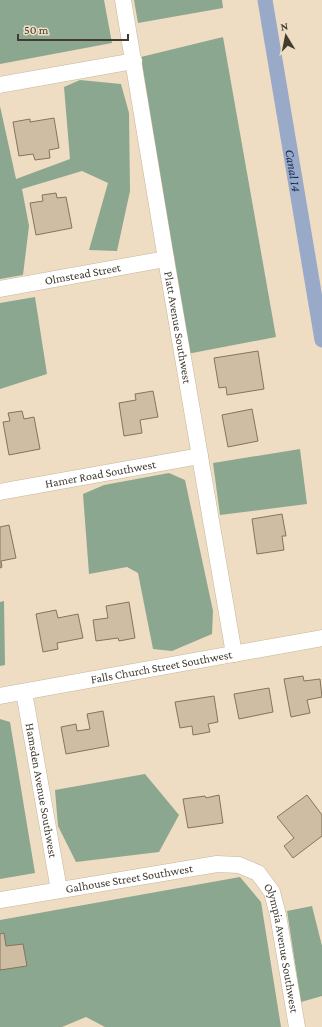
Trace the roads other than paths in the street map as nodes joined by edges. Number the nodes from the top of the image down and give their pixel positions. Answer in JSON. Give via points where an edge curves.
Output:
{"nodes":[{"id":1,"x":123,"y":0,"type":"edge"},
{"id":2,"x":134,"y":61,"type":"junction"},
{"id":3,"x":0,"y":85,"type":"edge"},
{"id":4,"x":166,"y":259,"type":"junction"},
{"id":5,"x":0,"y":289,"type":"edge"},
{"id":6,"x":200,"y":456,"type":"junction"},
{"id":7,"x":0,"y":492,"type":"edge"},
{"id":8,"x":322,"y":638,"type":"edge"},
{"id":9,"x":234,"y":654,"type":"junction"},
{"id":10,"x":24,"y":692,"type":"junction"},
{"id":11,"x":0,"y":696,"type":"edge"},
{"id":12,"x":258,"y":873,"type":"joint"},
{"id":13,"x":59,"y":890,"type":"junction"},
{"id":14,"x":0,"y":900,"type":"edge"},
{"id":15,"x":297,"y":1027,"type":"edge"}],
"edges":[{"from":1,"to":2,"type":"street","name":"Platt Avenue Southwest"},
{"from":2,"to":3,"type":"street"},
{"from":2,"to":4,"type":"street","name":"Platt Avenue Southwest"},
{"from":4,"to":5,"type":"street","name":"Olmstead Street"},
{"from":4,"to":6,"type":"street","name":"Platt Avenue Southwest"},
{"from":6,"to":7,"type":"street","name":"Hamer Road Southwest"},
{"from":6,"to":9,"type":"street","name":"Platt Avenue Southwest"},
{"from":8,"to":9,"type":"street","name":"Falls Church Street Southwest"},
{"from":9,"to":10,"type":"street","name":"Falls Church Street Southwest"},
{"from":10,"to":11,"type":"street","name":"Falls Church Street Southwest"},
{"from":10,"to":13,"type":"street","name":"Hamsden Avenue Southwest"},
{"from":12,"to":13,"type":"street","name":"Galhouse Street Southwest","via":[[239,865],[217,864]]},
{"from":12,"to":15,"type":"street","name":"Olympia Avenue Southwest","via":[[272,892],[278,915]]},
{"from":13,"to":14,"type":"street","name":"Galhouse Street Southwest"}]}
